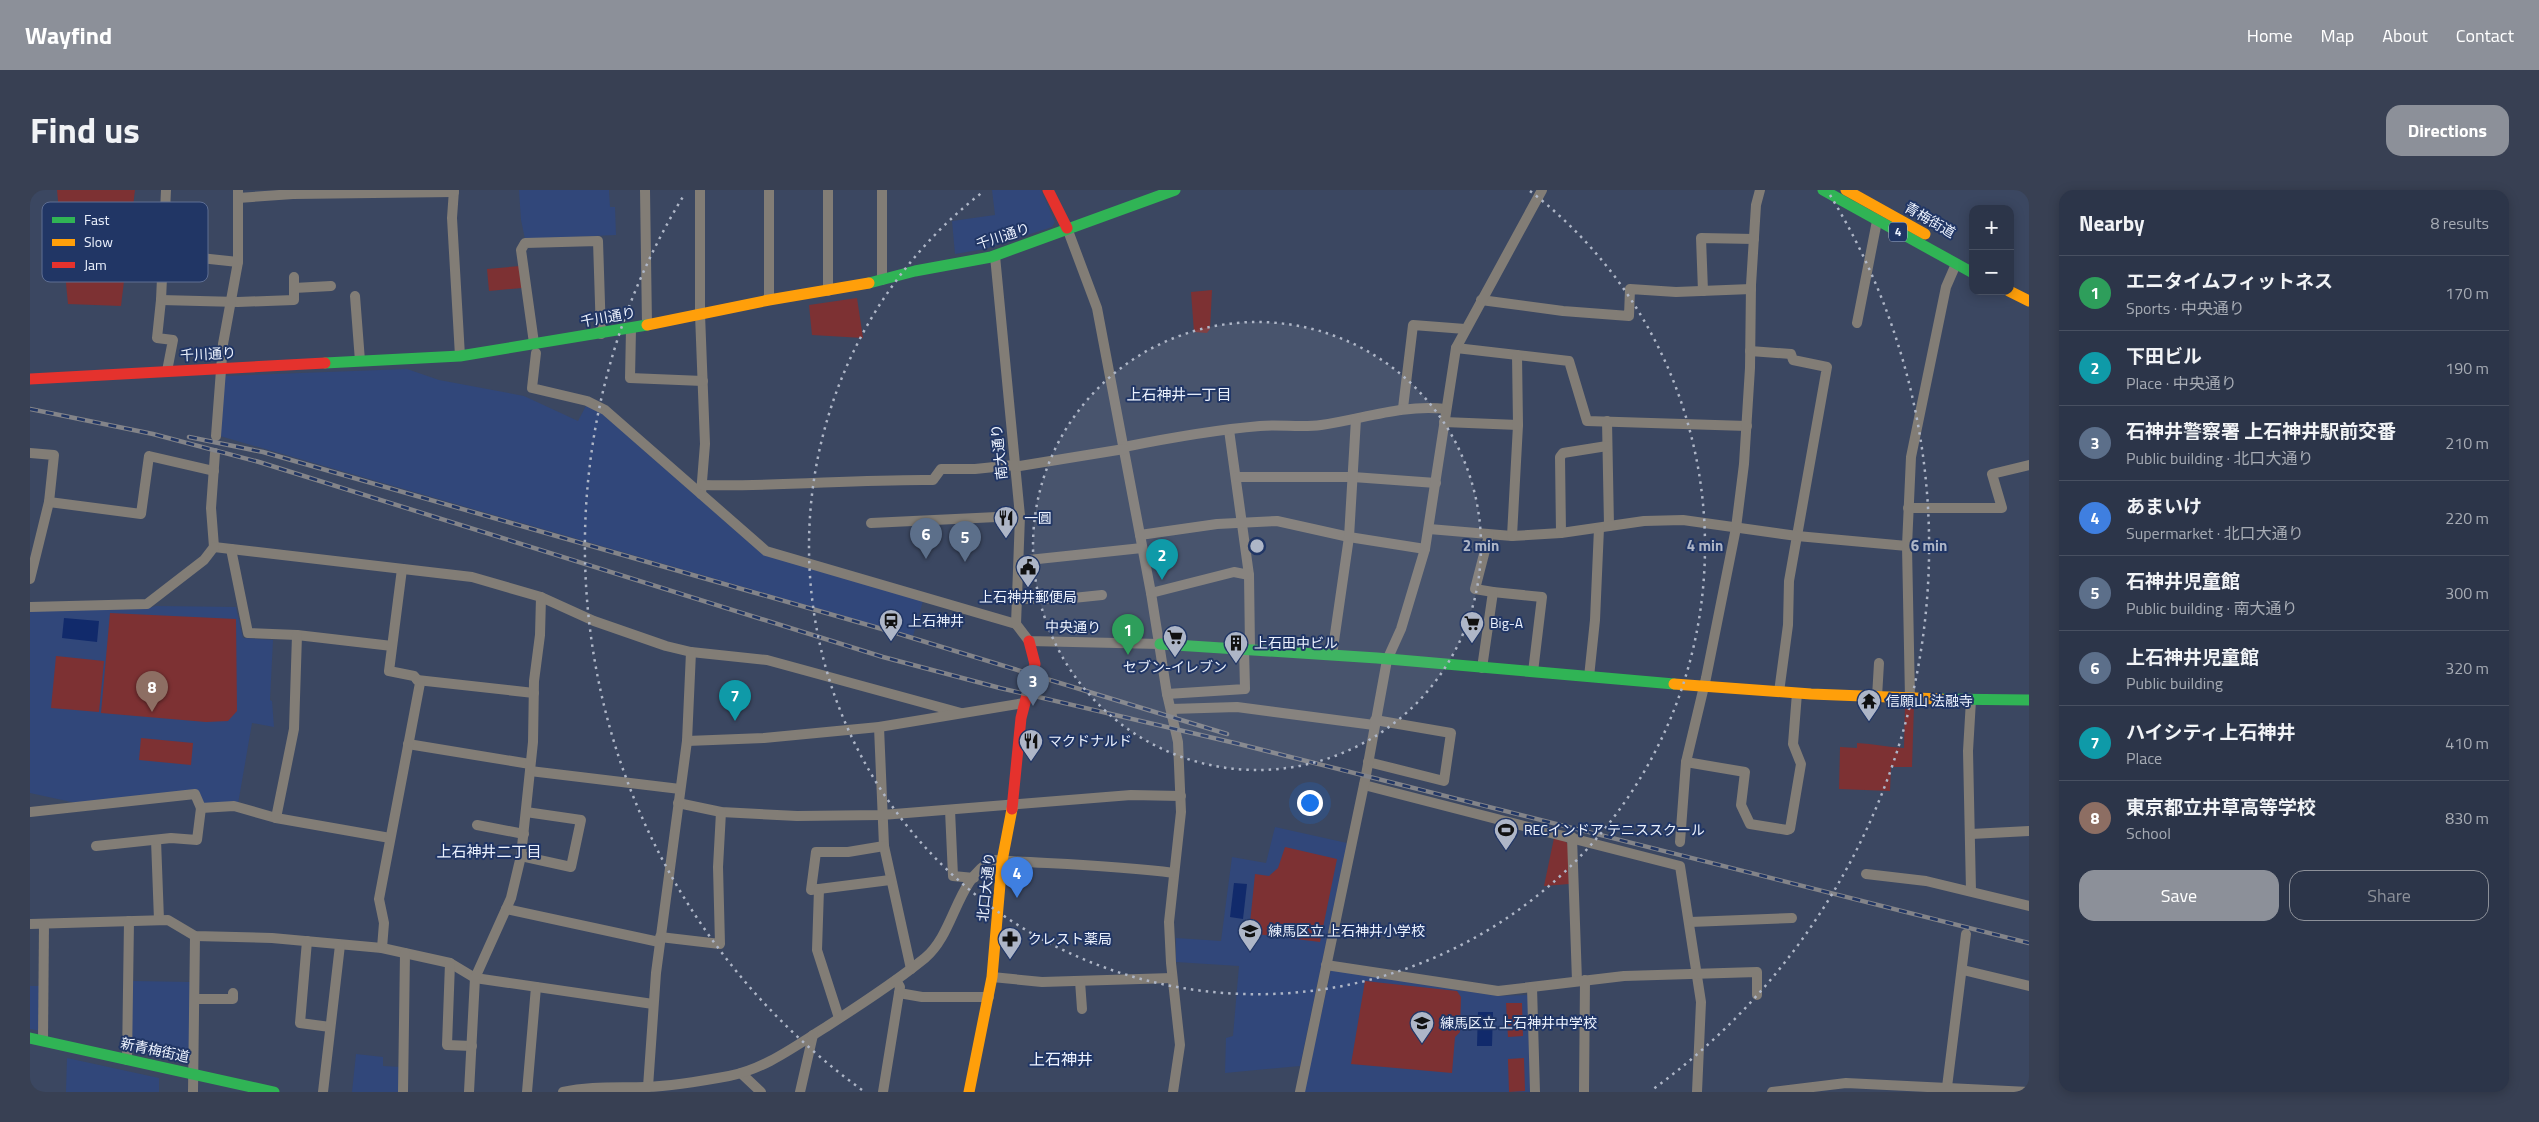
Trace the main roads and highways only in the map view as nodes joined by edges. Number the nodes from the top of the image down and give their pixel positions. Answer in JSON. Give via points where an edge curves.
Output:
{"nodes":[{"id":1,"x":1048,"y":190,"type":"edge"},
{"id":2,"x":1175,"y":190,"type":"edge"},
{"id":3,"x":1823,"y":190,"type":"edge"},
{"id":4,"x":1846,"y":190,"type":"edge"},
{"id":5,"x":1067,"y":228,"type":"junction"},
{"id":6,"x":1969,"y":260,"type":"edge"},
{"id":7,"x":1969,"y":271,"type":"edge"},
{"id":8,"x":2014,"y":283,"type":"edge"},
{"id":9,"x":2029,"y":290,"type":"edge"},
{"id":10,"x":2014,"y":294,"type":"edge"},
{"id":11,"x":2029,"y":301,"type":"edge"},
{"id":12,"x":30,"y":379,"type":"edge"},
{"id":13,"x":1029,"y":641,"type":"road end"},
{"id":14,"x":1160,"y":644,"type":"road end"},
{"id":15,"x":1030,"y":684,"type":"joint"},
{"id":16,"x":2029,"y":700,"type":"edge"},
{"id":17,"x":30,"y":1038,"type":"edge"},
{"id":18,"x":274,"y":1092,"type":"edge"},
{"id":19,"x":969,"y":1092,"type":"edge"}],
"edges":[{"from":1,"to":5,"type":"main road"},
{"from":2,"to":5,"type":"main road","name":"千川通り"},
{"from":3,"to":7,"type":"main road","name":"青梅街道","number":"4"},
{"from":4,"to":6,"type":"main road","name":"青梅街道","number":"4"},
{"from":5,"to":12,"type":"main road","name":"千川通り","via":[[995,256],[535,348],[460,356]]},
{"from":8,"to":9,"type":"main road"},
{"from":10,"to":11,"type":"main road"},
{"from":13,"to":15,"type":"main road","name":"中央通り","via":[[1035,664]]},
{"from":14,"to":16,"type":"main road","via":[[1247,648],[1779,692],[1910,699]]},
{"from":15,"to":19,"type":"main road","name":"北口大通り","via":[[1024,703],[1014,803],[1002,861],[992,977]]},
{"from":17,"to":18,"type":"main road","name":"新青梅街道"}]}
